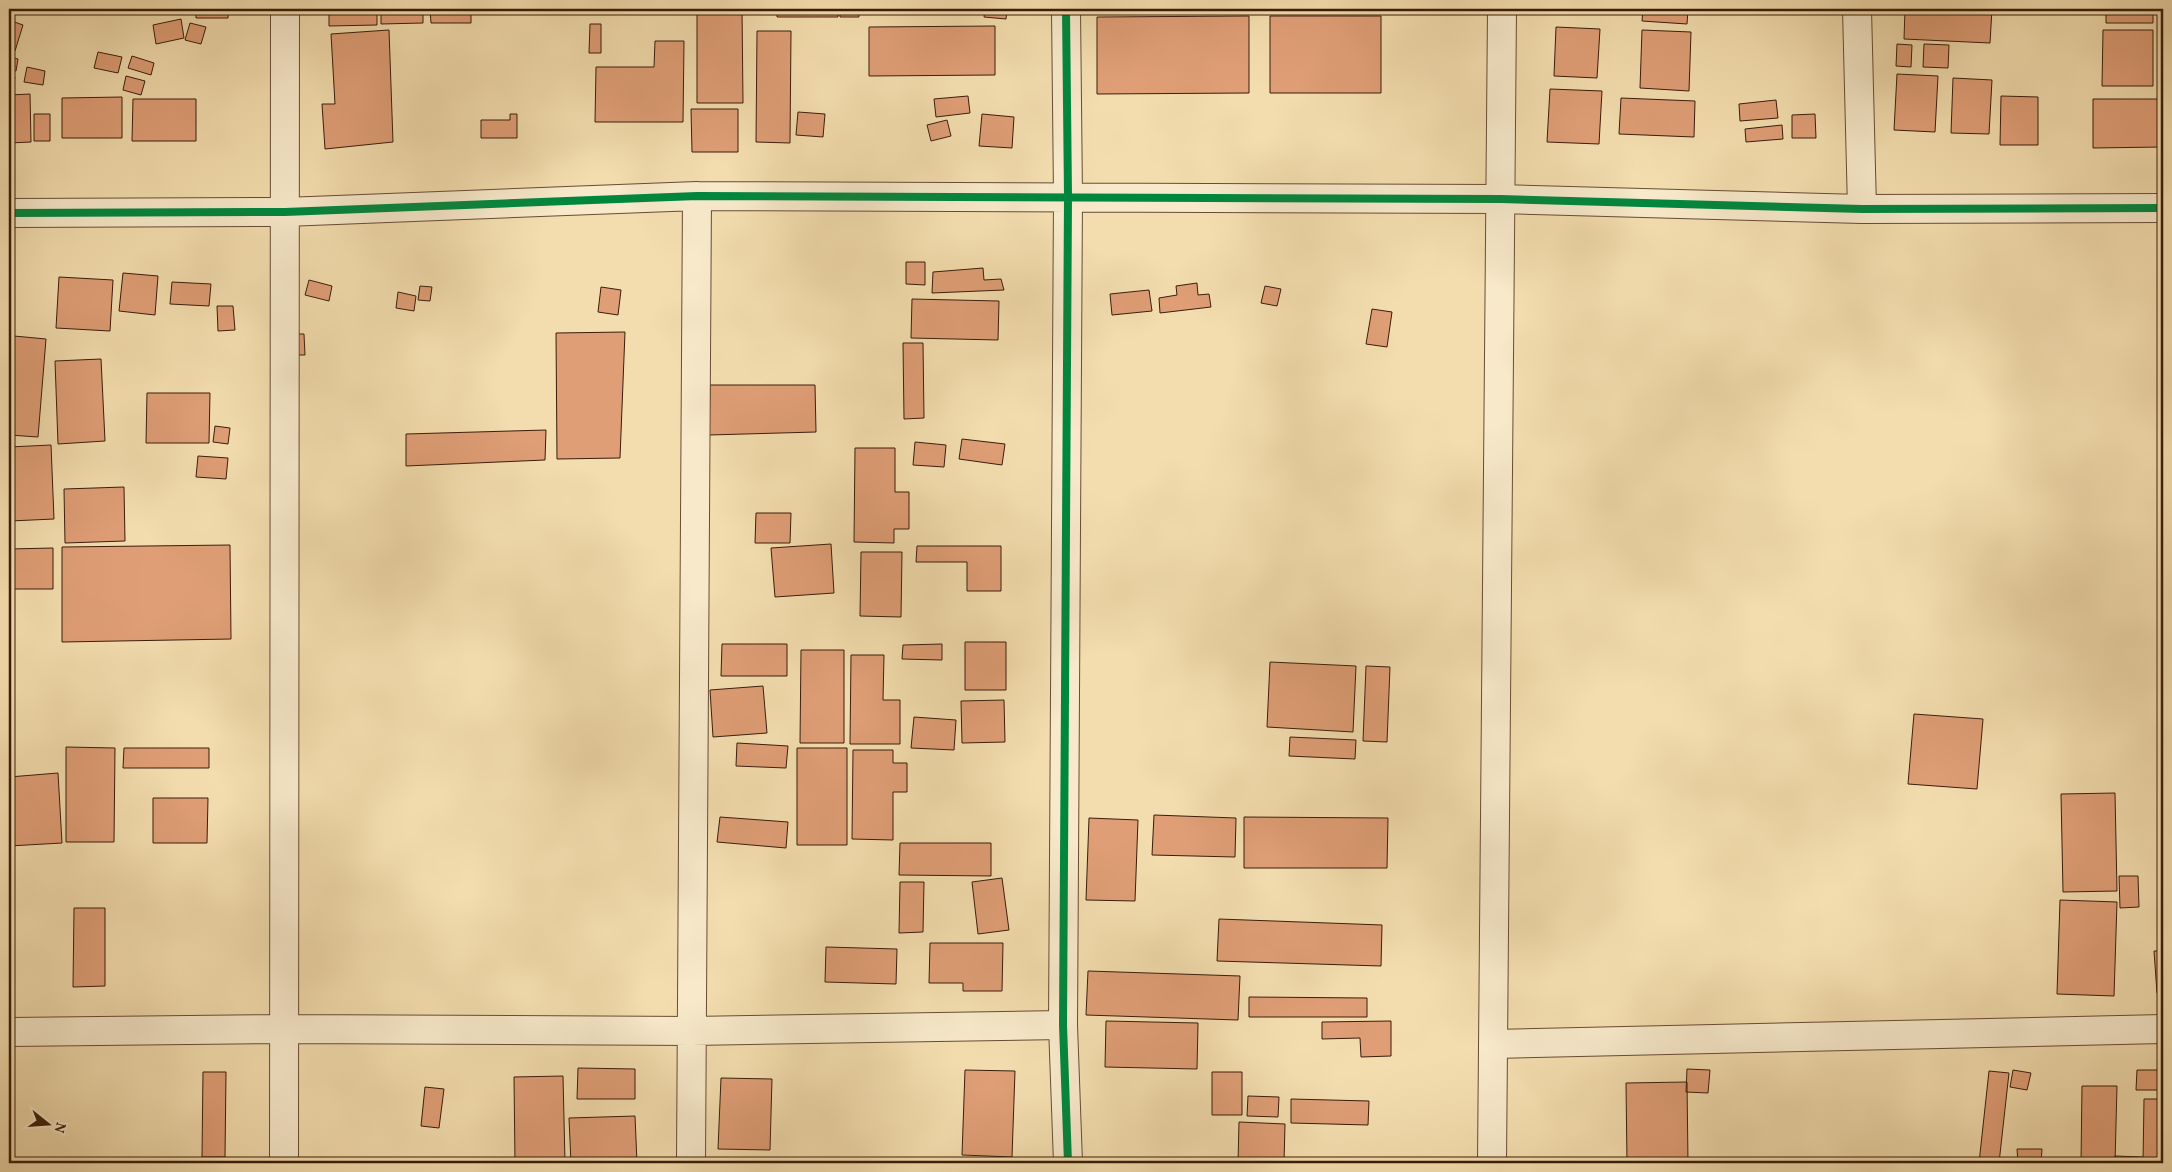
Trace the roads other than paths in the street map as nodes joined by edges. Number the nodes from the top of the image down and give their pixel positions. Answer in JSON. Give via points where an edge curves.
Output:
{"nodes":[{"id":1,"x":285,"y":9,"type":"edge"},
{"id":2,"x":1066,"y":9,"type":"edge"},
{"id":3,"x":1502,"y":9,"type":"edge"},
{"id":4,"x":1857,"y":9,"type":"edge"},
{"id":5,"x":697,"y":196,"type":"junction"},
{"id":6,"x":1068,"y":198,"type":"junction"},
{"id":7,"x":1501,"y":199,"type":"junction"},
{"id":8,"x":2163,"y":208,"type":"edge"},
{"id":9,"x":1862,"y":209,"type":"junction"},
{"id":10,"x":9,"y":212,"type":"edge"},
{"id":11,"x":286,"y":212,"type":"junction"},
{"id":12,"x":1063,"y":1026,"type":"junction"},
{"id":13,"x":284,"y":1029,"type":"junction"},
{"id":14,"x":2163,"y":1029,"type":"edge"},
{"id":15,"x":692,"y":1031,"type":"junction"},
{"id":16,"x":9,"y":1032,"type":"edge"},
{"id":17,"x":1493,"y":1044,"type":"junction"},
{"id":18,"x":284,"y":1163,"type":"edge"},
{"id":19,"x":691,"y":1163,"type":"edge"},
{"id":20,"x":1068,"y":1163,"type":"edge"},
{"id":21,"x":1492,"y":1163,"type":"edge"}],
"edges":[{"from":1,"to":11,"type":"street"},
{"from":2,"to":6,"type":"street"},
{"from":3,"to":7,"type":"street"},
{"from":4,"to":9,"type":"street"},
{"from":5,"to":6,"type":"street"},
{"from":5,"to":11,"type":"street"},
{"from":5,"to":15,"type":"street"},
{"from":6,"to":7,"type":"street"},
{"from":6,"to":12,"type":"street"},
{"from":7,"to":9,"type":"street"},
{"from":7,"to":17,"type":"street"},
{"from":8,"to":9,"type":"street"},
{"from":10,"to":11,"type":"street"},
{"from":11,"to":13,"type":"street"},
{"from":12,"to":15,"type":"street"},
{"from":12,"to":20,"type":"street"},
{"from":13,"to":15,"type":"street"},
{"from":13,"to":16,"type":"street"},
{"from":13,"to":18,"type":"street"},
{"from":14,"to":17,"type":"street"},
{"from":15,"to":19,"type":"street"},
{"from":17,"to":21,"type":"street"}]}
